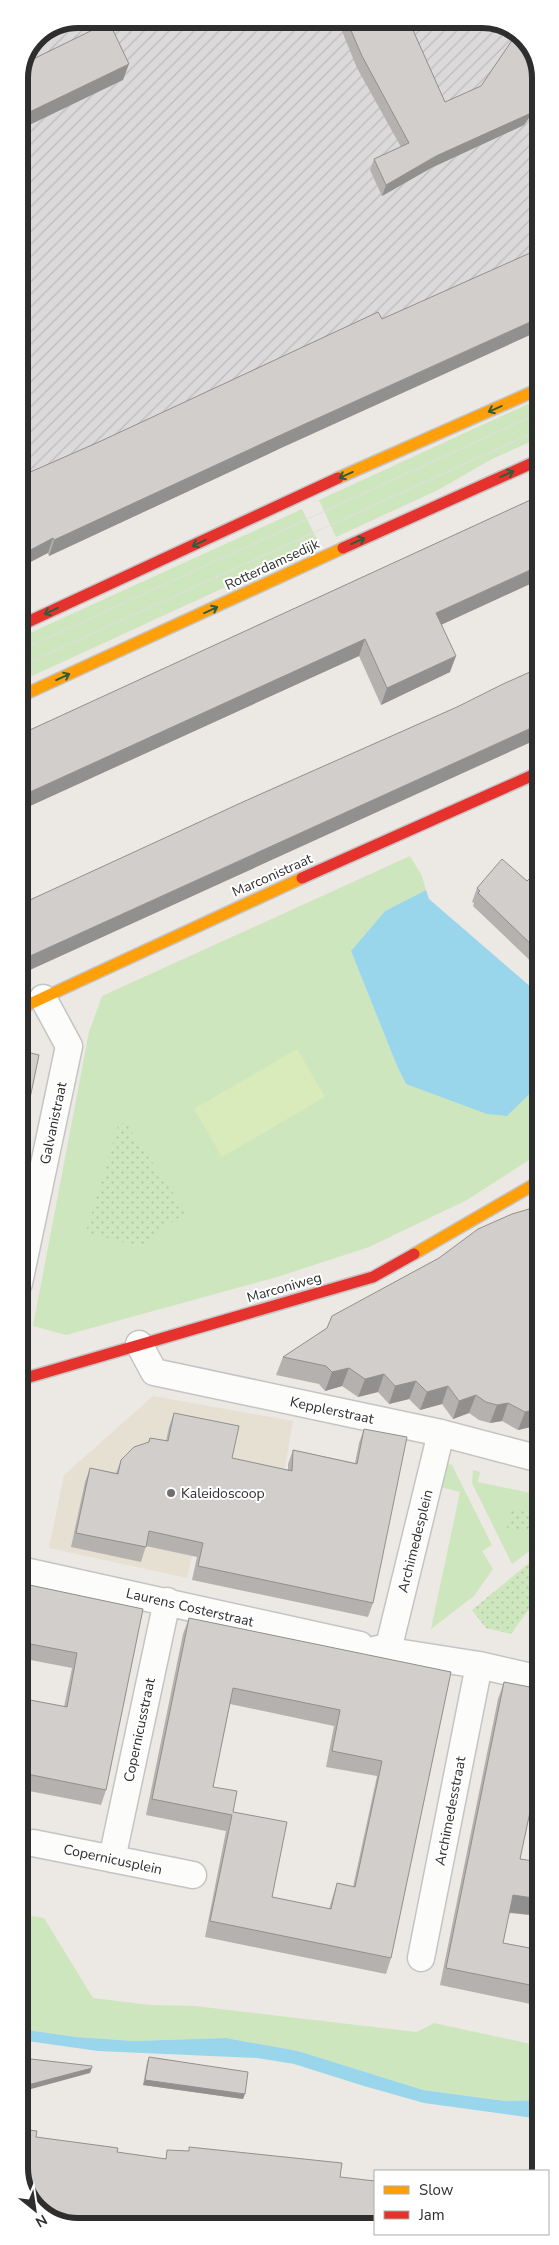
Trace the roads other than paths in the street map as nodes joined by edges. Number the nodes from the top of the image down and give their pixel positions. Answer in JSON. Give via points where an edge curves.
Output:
{"nodes":[{"id":1,"x":532,"y":392,"type":"edge"},
{"id":2,"x":532,"y":463,"type":"edge"},
{"id":3,"x":28,"y":622,"type":"edge"},
{"id":4,"x":28,"y":693,"type":"edge"},
{"id":5,"x":532,"y":776,"type":"edge"},
{"id":6,"x":43,"y":998,"type":"junction"},
{"id":7,"x":28,"y":1004,"type":"edge"},
{"id":8,"x":532,"y":1186,"type":"edge"},
{"id":9,"x":28,"y":1242,"type":"edge"},
{"id":10,"x":139,"y":1344,"type":"junction"},
{"id":11,"x":28,"y":1377,"type":"edge"},
{"id":12,"x":441,"y":1433,"type":"junction"},
{"id":13,"x":532,"y":1457,"type":"edge"},
{"id":14,"x":28,"y":1572,"type":"edge"},
{"id":15,"x":167,"y":1601,"type":"junction"},
{"id":16,"x":375,"y":1648,"type":"junction"},
{"id":17,"x":479,"y":1665,"type":"junction"},
{"id":18,"x":532,"y":1677,"type":"edge"},
{"id":19,"x":34,"y":1843,"type":"dead end"},
{"id":20,"x":112,"y":1859,"type":"junction"},
{"id":21,"x":193,"y":1875,"type":"dead end"},
{"id":22,"x":421,"y":1958,"type":"dead end"}],
"edges":[{"from":1,"to":3,"type":"main road","one_way":true,"via":[[304,493]]},
{"from":4,"to":2,"type":"main road","name":"Rotterdamsedijk","one_way":true},
{"from":5,"to":6,"type":"main road","name":"Marconistraat"},
{"from":6,"to":7,"type":"main road","name":"Marconistraat"},
{"from":6,"to":9,"type":"street","name":"Galvanistraat","via":[[70,1046]]},
{"from":8,"to":10,"type":"main road","name":"Marconiweg","via":[[373,1277]]},
{"from":10,"to":11,"type":"main road","name":"Marconiweg"},
{"from":10,"to":12,"type":"street","name":"Kepplerstraat","via":[[154,1372]]},
{"from":12,"to":13,"type":"street","name":"Kepplerstraat"},
{"from":12,"to":16,"type":"street","name":"Archimedesplein"},
{"from":14,"to":15,"type":"street","name":"Laurens Costerstraat"},
{"from":15,"to":16,"type":"street","name":"Laurens Costerstraat"},
{"from":15,"to":20,"type":"street","name":"Copernicusstraat"},
{"from":16,"to":17,"type":"street","name":"Laurens Costerstraat"},
{"from":17,"to":18,"type":"street","name":"Laurens Costerstraat"},
{"from":17,"to":22,"type":"street","name":"Archimedesstraat"},
{"from":19,"to":20,"type":"street","name":"Copernicusplein"},
{"from":20,"to":21,"type":"street","name":"Copernicusplein"}]}
